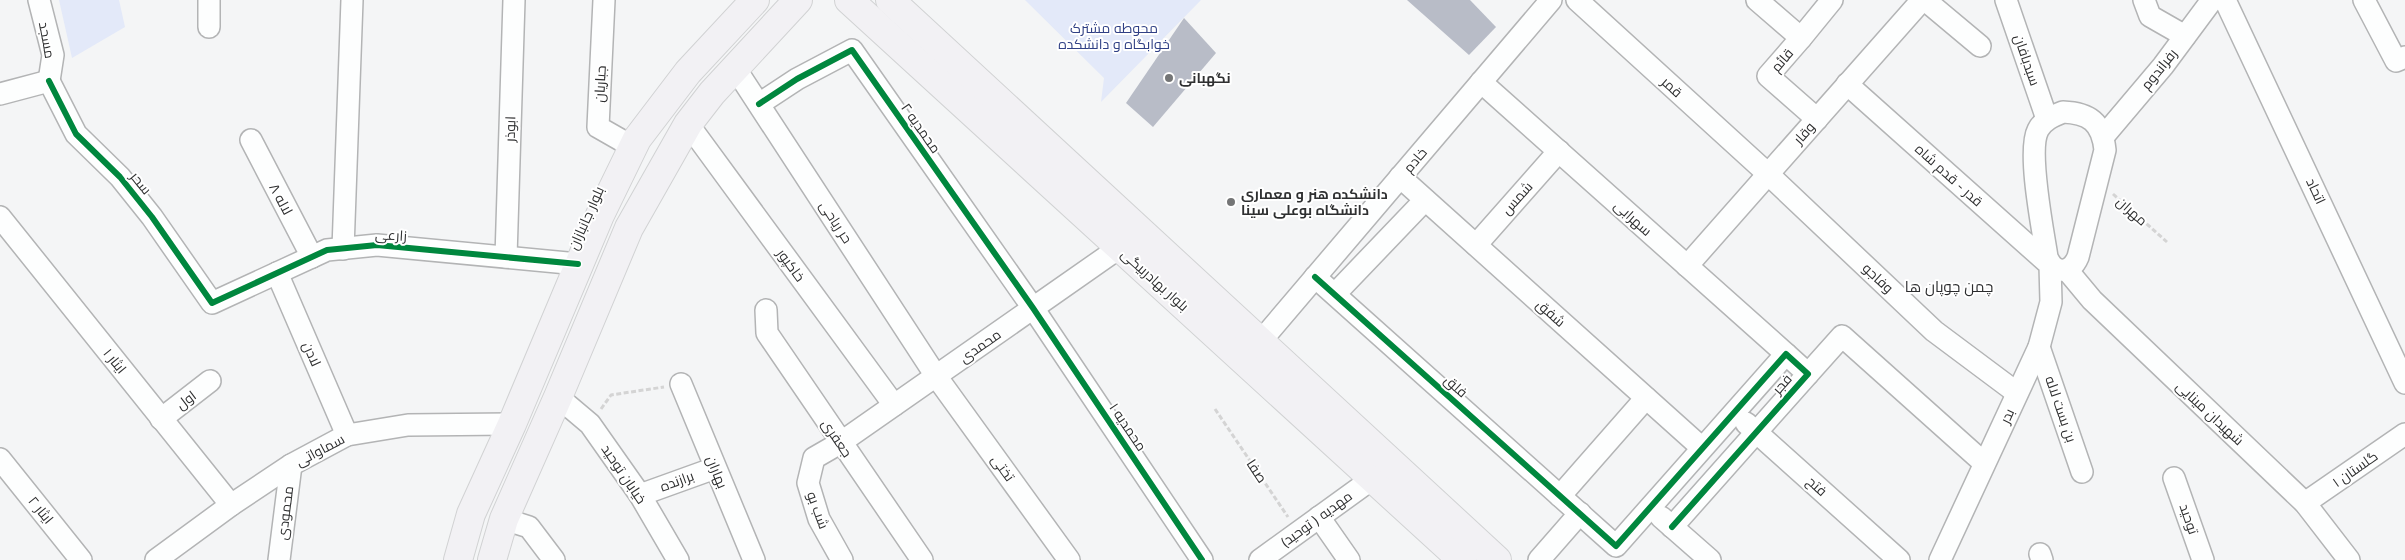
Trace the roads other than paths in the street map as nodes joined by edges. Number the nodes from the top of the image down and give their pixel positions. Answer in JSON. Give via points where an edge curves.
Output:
{"nodes":[{"id":1,"x":39,"y":0,"type":"edge"},
{"id":2,"x":209,"y":0,"type":"edge"},
{"id":3,"x":352,"y":0,"type":"edge"},
{"id":4,"x":514,"y":0,"type":"edge"},
{"id":5,"x":604,"y":0,"type":"edge"},
{"id":6,"x":755,"y":0,"type":"edge"},
{"id":7,"x":798,"y":0,"type":"edge"},
{"id":8,"x":848,"y":0,"type":"edge"},
{"id":9,"x":890,"y":0,"type":"edge"},
{"id":10,"x":1551,"y":0,"type":"edge"},
{"id":11,"x":1577,"y":0,"type":"edge"},
{"id":12,"x":1757,"y":0,"type":"edge"},
{"id":13,"x":1832,"y":0,"type":"edge"},
{"id":14,"x":1924,"y":0,"type":"edge"},
{"id":15,"x":2006,"y":0,"type":"edge"},
{"id":16,"x":2144,"y":0,"type":"edge"},
{"id":17,"x":2212,"y":0,"type":"edge"},
{"id":18,"x":2225,"y":0,"type":"edge"},
{"id":19,"x":2364,"y":0,"type":"edge"},
{"id":20,"x":208,"y":27,"type":"dead end"},
{"id":21,"x":2185,"y":36,"type":"junction"},
{"id":22,"x":1801,"y":38,"type":"junction"},
{"id":23,"x":1980,"y":46,"type":"dead end"},
{"id":24,"x":2405,"y":57,"type":"edge"},
{"id":25,"x":735,"y":68,"type":"junction"},
{"id":26,"x":49,"y":81,"type":"junction"},
{"id":27,"x":1481,"y":82,"type":"junction"},
{"id":28,"x":1847,"y":84,"type":"junction"},
{"id":29,"x":0,"y":94,"type":"edge"},
{"id":30,"x":759,"y":104,"type":"junction"},
{"id":31,"x":1816,"y":119,"type":"junction"},
{"id":32,"x":2047,"y":119,"type":"junction"},
{"id":33,"x":688,"y":124,"type":"junction"},
{"id":34,"x":2103,"y":137,"type":"junction"},
{"id":35,"x":251,"y":140,"type":"dead end"},
{"id":36,"x":633,"y":147,"type":"junction"},
{"id":37,"x":1559,"y":151,"type":"junction"},
{"id":38,"x":1768,"y":174,"type":"junction"},
{"id":39,"x":1400,"y":177,"type":"junction"},
{"id":40,"x":1425,"y":200,"type":"junction"},
{"id":41,"x":0,"y":217,"type":"edge"},
{"id":42,"x":1476,"y":245,"type":"junction"},
{"id":43,"x":1119,"y":248,"type":"junction"},
{"id":44,"x":343,"y":249,"type":"junction"},
{"id":45,"x":312,"y":257,"type":"junction"},
{"id":46,"x":506,"y":258,"type":"junction"},
{"id":47,"x":578,"y":264,"type":"junction"},
{"id":48,"x":1687,"y":266,"type":"junction"},
{"id":49,"x":2059,"y":268,"type":"junction"},
{"id":50,"x":276,"y":274,"type":"junction"},
{"id":51,"x":1315,"y":276,"type":"junction"},
{"id":52,"x":1335,"y":294,"type":"junction"},
{"id":53,"x":212,"y":303,"type":"joint"},
{"id":54,"x":1033,"y":308,"type":"junction"},
{"id":55,"x":766,"y":310,"type":"dead end"},
{"id":56,"x":1260,"y":342,"type":"junction"},
{"id":57,"x":2039,"y":347,"type":"junction"},
{"id":58,"x":1786,"y":354,"type":"junction"},
{"id":59,"x":1808,"y":374,"type":"junction"},
{"id":60,"x":936,"y":376,"type":"junction"},
{"id":61,"x":210,"y":381,"type":"dead end"},
{"id":62,"x":2405,"y":383,"type":"edge"},
{"id":63,"x":682,"y":384,"type":"road end"},
{"id":64,"x":2017,"y":393,"type":"junction"},
{"id":65,"x":558,"y":397,"type":"junction"},
{"id":66,"x":1646,"y":398,"type":"junction"},
{"id":67,"x":894,"y":406,"type":"junction"},
{"id":68,"x":1734,"y":412,"type":"junction"},
{"id":69,"x":161,"y":419,"type":"junction"},
{"id":70,"x":512,"y":424,"type":"junction"},
{"id":71,"x":1756,"y":432,"type":"junction"},
{"id":72,"x":347,"y":434,"type":"junction"},
{"id":73,"x":2405,"y":434,"type":"edge"},
{"id":74,"x":840,"y":443,"type":"junction"},
{"id":75,"x":1702,"y":448,"type":"junction"},
{"id":76,"x":0,"y":460,"type":"edge"},
{"id":77,"x":1984,"y":463,"type":"junction"},
{"id":78,"x":291,"y":465,"type":"junction"},
{"id":79,"x":715,"y":468,"type":"junction"},
{"id":80,"x":1380,"y":470,"type":"junction"},
{"id":81,"x":2082,"y":472,"type":"dead end"},
{"id":82,"x":2174,"y":478,"type":"dead end"},
{"id":83,"x":640,"y":495,"type":"junction"},
{"id":84,"x":1560,"y":496,"type":"junction"},
{"id":85,"x":2305,"y":503,"type":"junction"},
{"id":86,"x":231,"y":505,"type":"junction"},
{"id":87,"x":1650,"y":507,"type":"junction"},
{"id":88,"x":1580,"y":514,"type":"junction"},
{"id":89,"x":1319,"y":517,"type":"junction"},
{"id":90,"x":504,"y":518,"type":"junction"},
{"id":91,"x":1672,"y":527,"type":"junction"},
{"id":92,"x":1267,"y":558,"type":"edge"},
{"id":93,"x":81,"y":560,"type":"edge"},
{"id":94,"x":156,"y":560,"type":"edge"},
{"id":95,"x":279,"y":560,"type":"edge"},
{"id":96,"x":458,"y":560,"type":"edge"},
{"id":97,"x":492,"y":560,"type":"edge"},
{"id":98,"x":554,"y":560,"type":"edge"},
{"id":99,"x":678,"y":560,"type":"edge"},
{"id":100,"x":754,"y":560,"type":"edge"},
{"id":101,"x":842,"y":560,"type":"edge"},
{"id":102,"x":922,"y":560,"type":"edge"},
{"id":103,"x":1069,"y":560,"type":"edge"},
{"id":104,"x":1202,"y":560,"type":"edge"},
{"id":105,"x":1349,"y":560,"type":"edge"},
{"id":106,"x":1462,"y":560,"type":"edge"},
{"id":107,"x":1497,"y":560,"type":"edge"},
{"id":108,"x":1539,"y":560,"type":"edge"},
{"id":109,"x":1710,"y":560,"type":"edge"},
{"id":110,"x":1899,"y":560,"type":"edge"},
{"id":111,"x":1940,"y":560,"type":"edge"},
{"id":112,"x":2203,"y":560,"type":"edge"},
{"id":113,"x":2349,"y":560,"type":"edge"}],
"edges":[{"from":1,"to":26,"type":"street","name":"مسجد","via":[[53,55]]},
{"from":2,"to":20,"type":"street"},
{"from":3,"to":44,"type":"street"},
{"from":4,"to":46,"type":"street","name":"ابوذر"},
{"from":5,"to":36,"type":"street","name":"جباریان","via":[[598,127]]},
{"from":6,"to":36,"type":"main road","name":"بلوار جانبازان","via":[[688,72]]},
{"from":7,"to":25,"type":"main road"},
{"from":8,"to":43,"type":"main road","name":"بلوار بهادربیگی"},
{"from":9,"to":56,"type":"main road","name":"بلوار بهادربیگی"},
{"from":10,"to":27,"type":"street","name":"خادم"},
{"from":11,"to":38,"type":"street","name":"قمر"},
{"from":12,"to":22,"type":"street","name":"قائم"},
{"from":13,"to":22,"type":"street"},
{"from":14,"to":23,"type":"street"},
{"from":14,"to":28,"type":"street","name":"وقار"},
{"from":15,"to":32,"type":"street","name":"سبدبافان"},
{"from":16,"to":21,"type":"street","via":[[2150,16]]},
{"from":17,"to":21,"type":"street","name":"رفراندوم"},
{"from":18,"to":62,"type":"street","name":"اتحاد"},
{"from":19,"to":24,"type":"street","via":[[2396,61]]},
{"from":21,"to":34,"type":"street","name":"رفراندوم"},
{"from":22,"to":31,"type":"street","name":"قائم","via":[[1768,76]]},
{"from":25,"to":30,"type":"street","name":"حر ریاحی"},
{"from":25,"to":33,"type":"main road"},
{"from":26,"to":29,"type":"street"},
{"from":26,"to":53,"type":"street","name":"سحر","via":[[76,134],[120,177]]},
{"from":27,"to":37,"type":"street","name":"سهرابی"},
{"from":27,"to":39,"type":"street","name":"خادم"},
{"from":28,"to":31,"type":"street","name":"وقار"},
{"from":28,"to":49,"type":"street","name":"قدر - قدم شاه"},
{"from":30,"to":54,"type":"street","name":"محمدیه ۲","via":[[852,50]]},
{"from":30,"to":60,"type":"street","name":"حر ریاحی"},
{"from":31,"to":38,"type":"street","name":"وقار"},
{"from":32,"to":34,"type":"street","via":[[2062,112],[2080,113],[2094,122]]},
{"from":32,"to":49,"type":"street","name":"بدر","via":[[2038,129],[2034,142],[2042,228]]},
{"from":33,"to":65,"type":"main road","via":[[629,228]]},
{"from":33,"to":67,"type":"street","name":"خاکپور"},
{"from":34,"to":49,"type":"street","via":[[2105,150],[2078,257],[2074,265]]},
{"from":35,"to":45,"type":"street","name":"لاله ۸"},
{"from":36,"to":47,"type":"main road","name":"بلوار جانبازان"},
{"from":37,"to":42,"type":"street","name":"شمس"},
{"from":37,"to":48,"type":"street","name":"سهرابی"},
{"from":38,"to":48,"type":"street","name":"وقار"},
{"from":38,"to":64,"type":"street","name":"وفاجو","via":[[1934,331]]},
{"from":39,"to":40,"type":"street","name":"شفق"},
{"from":39,"to":51,"type":"street","name":"خادم"},
{"from":40,"to":42,"type":"street","name":"شفق"},
{"from":40,"to":52,"type":"street"},
{"from":41,"to":69,"type":"street","name":"ایثار ۱"},
{"from":42,"to":66,"type":"street","name":"شفق"},
{"from":43,"to":54,"type":"street","name":"محمدی"},
{"from":43,"to":80,"type":"main road","name":"بلوار بهادربیگی"},
{"from":44,"to":45,"type":"street","name":"زارعی","via":[[327,250]]},
{"from":44,"to":46,"type":"street","name":"زارعی","via":[[377,245]]},
{"from":45,"to":50,"type":"street","name":"زارعی"},
{"from":46,"to":47,"type":"street","name":"زارعی"},
{"from":47,"to":70,"type":"main road","name":"بلوار جانبازان"},
{"from":48,"to":58,"type":"street","name":"سهرابی"},
{"from":49,"to":57,"type":"street","name":"بدر"},
{"from":49,"to":85,"type":"street","name":"شهیدان مینایی"},
{"from":50,"to":53,"type":"street","name":"زارعی"},
{"from":50,"to":72,"type":"street","name":"لادن"},
{"from":51,"to":52,"type":"street","name":"فلق"},
{"from":51,"to":56,"type":"street","name":"خادم"},
{"from":52,"to":84,"type":"street","name":"فلق"},
{"from":54,"to":60,"type":"street","name":"محمدی"},
{"from":54,"to":104,"type":"street","name":"محمدیه ۱"},
{"from":55,"to":74,"type":"street","name":"جعفری","via":[[768,334]]},
{"from":56,"to":80,"type":"main road","name":"بلوار بهادربیگی"},
{"from":57,"to":64,"type":"street","name":"بدر"},
{"from":57,"to":81,"type":"street","name":"بن بست لاله"},
{"from":58,"to":59,"type":"street","name":"فجر"},
{"from":58,"to":68,"type":"street","name":"فجر"},
{"from":59,"to":71,"type":"street","name":"فجر"},
{"from":59,"to":77,"type":"street","via":[[1842,336]]},
{"from":60,"to":67,"type":"street","name":"محمدی"},
{"from":60,"to":103,"type":"street","name":"تختی"},
{"from":61,"to":69,"type":"street","name":"اول"},
{"from":63,"to":79,"type":"street","name":"بهاران"},
{"from":64,"to":77,"type":"street","name":"بدر"},
{"from":65,"to":83,"type":"street","name":"خیابان توحید","via":[[590,424]]},
{"from":65,"to":90,"type":"main road"},
{"from":66,"to":75,"type":"street","name":"شفق"},
{"from":66,"to":84,"type":"street"},
{"from":67,"to":74,"type":"street","name":"محمدی"},
{"from":68,"to":71,"type":"street","name":"فتح"},
{"from":68,"to":75,"type":"street","name":"فجر"},
{"from":69,"to":86,"type":"street","name":"ایثار ۱"},
{"from":70,"to":72,"type":"street","name":"سماواتی","via":[[408,424]]},
{"from":70,"to":96,"type":"main road","name":"بلوار جانبازان","via":[[471,514]]},
{"from":71,"to":91,"type":"street","name":"فجر"},
{"from":71,"to":110,"type":"street","name":"فتح"},
{"from":72,"to":78,"type":"street","name":"سماواتی"},
{"from":73,"to":85,"type":"street","name":"گلستان ۱"},
{"from":74,"to":101,"type":"street","name":"شب بو","via":[[814,458],[808,483],[818,519]]},
{"from":74,"to":102,"type":"street","name":"جعفری"},
{"from":75,"to":87,"type":"street","name":"فجر"},
{"from":76,"to":93,"type":"street","name":"ایثار ۲"},
{"from":77,"to":111,"type":"street","name":"بدر"},
{"from":78,"to":86,"type":"street","name":"سماواتی"},
{"from":78,"to":95,"type":"street","name":"محمودی"},
{"from":79,"to":83,"type":"street","name":"برازنده"},
{"from":79,"to":100,"type":"street","name":"بهاران"},
{"from":80,"to":89,"type":"street","name":"مهدیه ( توحید)"},
{"from":80,"to":106,"type":"main road","name":"بلوار بهادربیگی"},
{"from":80,"to":107,"type":"main road","name":"بلوار بهادربیگی"},
{"from":82,"to":112,"type":"street","name":"توحید"},
{"from":83,"to":99,"type":"street","name":"خیابان توحید"},
{"from":84,"to":88,"type":"street","name":"فلق"},
{"from":85,"to":113,"type":"street","name":"شهیدان مینایی"},
{"from":86,"to":94,"type":"street","name":"سماواتی"},
{"from":87,"to":88,"type":"street","name":"فلق","via":[[1616,546]]},
{"from":87,"to":91,"type":"street"},
{"from":88,"to":108,"type":"street"},
{"from":89,"to":92,"type":"street","name":"مهدیه ( توحید)"},
{"from":89,"to":105,"type":"street"},
{"from":90,"to":97,"type":"main road"},
{"from":90,"to":98,"type":"street","via":[[529,527]]},
{"from":91,"to":109,"type":"street"}]}
